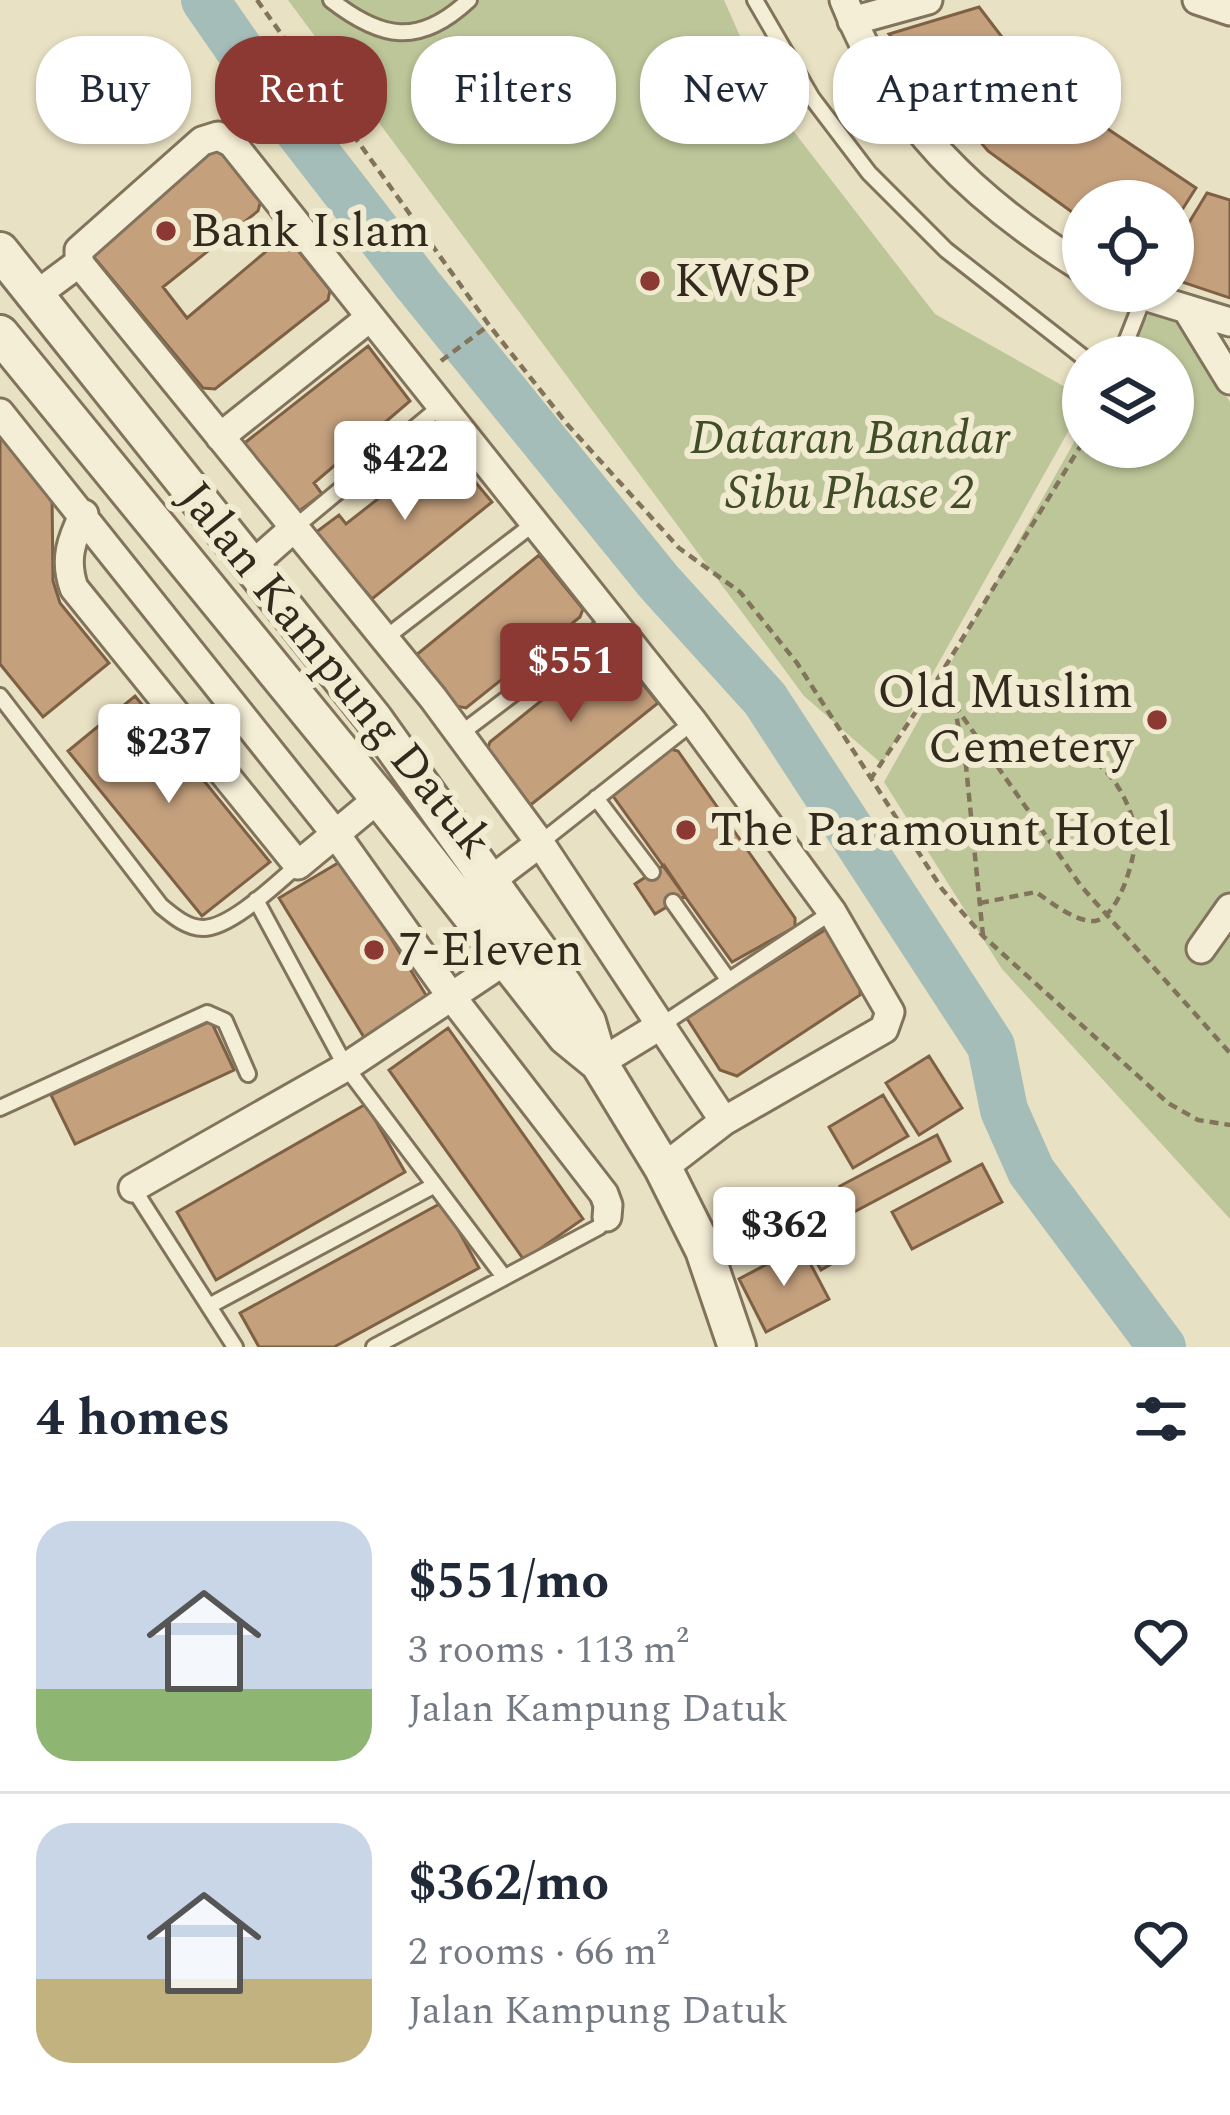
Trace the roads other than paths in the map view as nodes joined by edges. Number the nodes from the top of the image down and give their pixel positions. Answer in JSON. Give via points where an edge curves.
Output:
{"nodes":[{"id":1,"x":331,"y":0,"type":"edge"},
{"id":2,"x":469,"y":0,"type":"edge"},
{"id":3,"x":755,"y":0,"type":"edge"},
{"id":4,"x":928,"y":0,"type":"edge"},
{"id":5,"x":1198,"y":0,"type":"edge"},
{"id":6,"x":848,"y":10,"type":"edge"},
{"id":7,"x":1230,"y":11,"type":"edge"},
{"id":8,"x":0,"y":251,"type":"edge"},
{"id":9,"x":1062,"y":254,"type":"edge"},
{"id":10,"x":80,"y":262,"type":"junction"},
{"id":11,"x":36,"y":295,"type":"junction"},
{"id":12,"x":1186,"y":312,"type":"edge"},
{"id":13,"x":1189,"y":313,"type":"junction"},
{"id":14,"x":368,"y":319,"type":"junction"},
{"id":15,"x":1230,"y":322,"type":"edge"},
{"id":16,"x":0,"y":334,"type":"edge"},
{"id":17,"x":1062,"y":341,"type":"edge"},
{"id":18,"x":1230,"y":380,"type":"edge"},
{"id":19,"x":440,"y":407,"type":"junction"},
{"id":20,"x":0,"y":413,"type":"edge"},
{"id":21,"x":220,"y":437,"type":"junction"},
{"id":22,"x":84,"y":514,"type":"junction"},
{"id":23,"x":532,"y":525,"type":"junction"},
{"id":24,"x":294,"y":528,"type":"junction"},
{"id":25,"x":250,"y":567,"type":"junction"},
{"id":26,"x":612,"y":619,"type":"junction"},
{"id":27,"x":384,"y":639,"type":"junction"},
{"id":28,"x":0,"y":696,"type":"edge"},
{"id":29,"x":693,"y":722,"type":"junction"},
{"id":30,"x":460,"y":734,"type":"junction"},
{"id":31,"x":411,"y":771,"type":"junction"},
{"id":32,"x":379,"y":798,"type":"junction"},
{"id":33,"x":596,"y":798,"type":"junction"},
{"id":34,"x":335,"y":833,"type":"junction"},
{"id":35,"x":540,"y":843,"type":"junction"},
{"id":36,"x":298,"y":865,"type":"junction"},
{"id":37,"x":652,"y":872,"type":"dead end"},
{"id":38,"x":490,"y":881,"type":"junction"},
{"id":39,"x":256,"y":900,"type":"junction"},
{"id":40,"x":673,"y":902,"type":"dead end"},
{"id":41,"x":1230,"y":908,"type":"edge"},
{"id":42,"x":832,"y":912,"type":"junction"},
{"id":43,"x":1201,"y":949,"type":"dead end"},
{"id":44,"x":506,"y":960,"type":"junction"},
{"id":45,"x":727,"y":978,"type":"junction"},
{"id":46,"x":452,"y":997,"type":"junction"},
{"id":47,"x":663,"y":1024,"type":"junction"},
{"id":48,"x":599,"y":1063,"type":"junction"},
{"id":49,"x":346,"y":1067,"type":"junction"},
{"id":50,"x":248,"y":1074,"type":"dead end"},
{"id":51,"x":0,"y":1108,"type":"edge"},
{"id":52,"x":724,"y":1121,"type":"junction"},
{"id":53,"x":663,"y":1168,"type":"junction"},
{"id":54,"x":435,"y":1185,"type":"junction"},
{"id":55,"x":133,"y":1188,"type":"joint"},
{"id":56,"x":607,"y":1216,"type":"joint"},
{"id":57,"x":504,"y":1277,"type":"junction"},
{"id":58,"x":209,"y":1306,"type":"junction"},
{"id":59,"x":236,"y":1347,"type":"edge"},
{"id":60,"x":374,"y":1347,"type":"edge"},
{"id":61,"x":737,"y":1347,"type":"edge"}],
"edges":[{"from":1,"to":2,"type":"lane","via":[[378,31],[401,33],[423,29]]},
{"from":3,"to":17,"type":"lane","via":[[812,98],[869,173],[946,250]]},
{"from":4,"to":6,"type":"street"},
{"from":5,"to":7,"type":"street"},
{"from":6,"to":9,"type":"street","via":[[894,98],[938,156]]},
{"from":8,"to":11,"type":"street","name":"Jalan Kampung Datuk"},
{"from":10,"to":11,"type":"street"},
{"from":10,"to":14,"type":"street","via":[[79,250],[218,136],[232,142]]},
{"from":10,"to":21,"type":"street"},
{"from":11,"to":25,"type":"street","name":"Jalan Kampung Datuk"},
{"from":12,"to":13,"type":"street"},
{"from":13,"to":15,"type":"street"},
{"from":13,"to":18,"type":"street"},
{"from":14,"to":19,"type":"street"},
{"from":14,"to":21,"type":"street"},
{"from":16,"to":32,"type":"street","name":"Jalan Kampung Datuk"},
{"from":19,"to":23,"type":"street"},
{"from":19,"to":24,"type":"lane"},
{"from":20,"to":22,"type":"street"},
{"from":21,"to":24,"type":"street"},
{"from":22,"to":34,"type":"street"},
{"from":22,"to":36,"type":"street","via":[[68,556],[74,587]]},
{"from":23,"to":26,"type":"street"},
{"from":23,"to":27,"type":"lane"},
{"from":24,"to":25,"type":"street"},
{"from":24,"to":27,"type":"street"},
{"from":25,"to":31,"type":"street","name":"Jalan Kampung Datuk"},
{"from":26,"to":29,"type":"street"},
{"from":26,"to":30,"type":"lane"},
{"from":27,"to":30,"type":"street"},
{"from":28,"to":39,"type":"lane","via":[[176,918],[206,928]]},
{"from":29,"to":33,"type":"lane"},
{"from":29,"to":42,"type":"street"},
{"from":30,"to":35,"type":"street"},
{"from":31,"to":32,"type":"street"},
{"from":31,"to":38,"type":"street","name":"Jalan Kampung Datuk"},
{"from":32,"to":34,"type":"street"},
{"from":32,"to":44,"type":"street","name":"Jalan Kampung Datuk"},
{"from":33,"to":35,"type":"lane"},
{"from":33,"to":37,"type":"lane"},
{"from":34,"to":36,"type":"street"},
{"from":34,"to":46,"type":"street"},
{"from":35,"to":38,"type":"street"},
{"from":35,"to":47,"type":"street"},
{"from":36,"to":39,"type":"lane"},
{"from":38,"to":48,"type":"street","name":"Jalan Kampung Datuk","via":[[579,1008]]},
{"from":39,"to":49,"type":"lane"},
{"from":40,"to":45,"type":"lane"},
{"from":41,"to":43,"type":"street"},
{"from":42,"to":45,"type":"lane"},
{"from":42,"to":52,"type":"street","via":[[889,1022]]},
{"from":44,"to":46,"type":"street"},
{"from":44,"to":48,"type":"street","name":"Jalan Kampung Datuk","via":[[566,1036]]},
{"from":45,"to":47,"type":"lane"},
{"from":46,"to":49,"type":"street"},
{"from":46,"to":56,"type":"street","via":[[604,1194]]},
{"from":47,"to":48,"type":"street"},
{"from":47,"to":52,"type":"street"},
{"from":48,"to":53,"type":"street","name":"Jalan Kampung Datuk"},
{"from":49,"to":54,"type":"lane"},
{"from":49,"to":55,"type":"street"},
{"from":50,"to":51,"type":"lane","via":[[225,1021],[207,1013]]},
{"from":52,"to":53,"type":"street"},
{"from":53,"to":61,"type":"street","name":"Jalan Kampung Datuk","via":[[704,1250]]},
{"from":54,"to":57,"type":"lane"},
{"from":54,"to":58,"type":"lane"},
{"from":55,"to":58,"type":"lane"},
{"from":56,"to":57,"type":"lane"},
{"from":57,"to":60,"type":"lane"},
{"from":58,"to":59,"type":"lane"}]}
